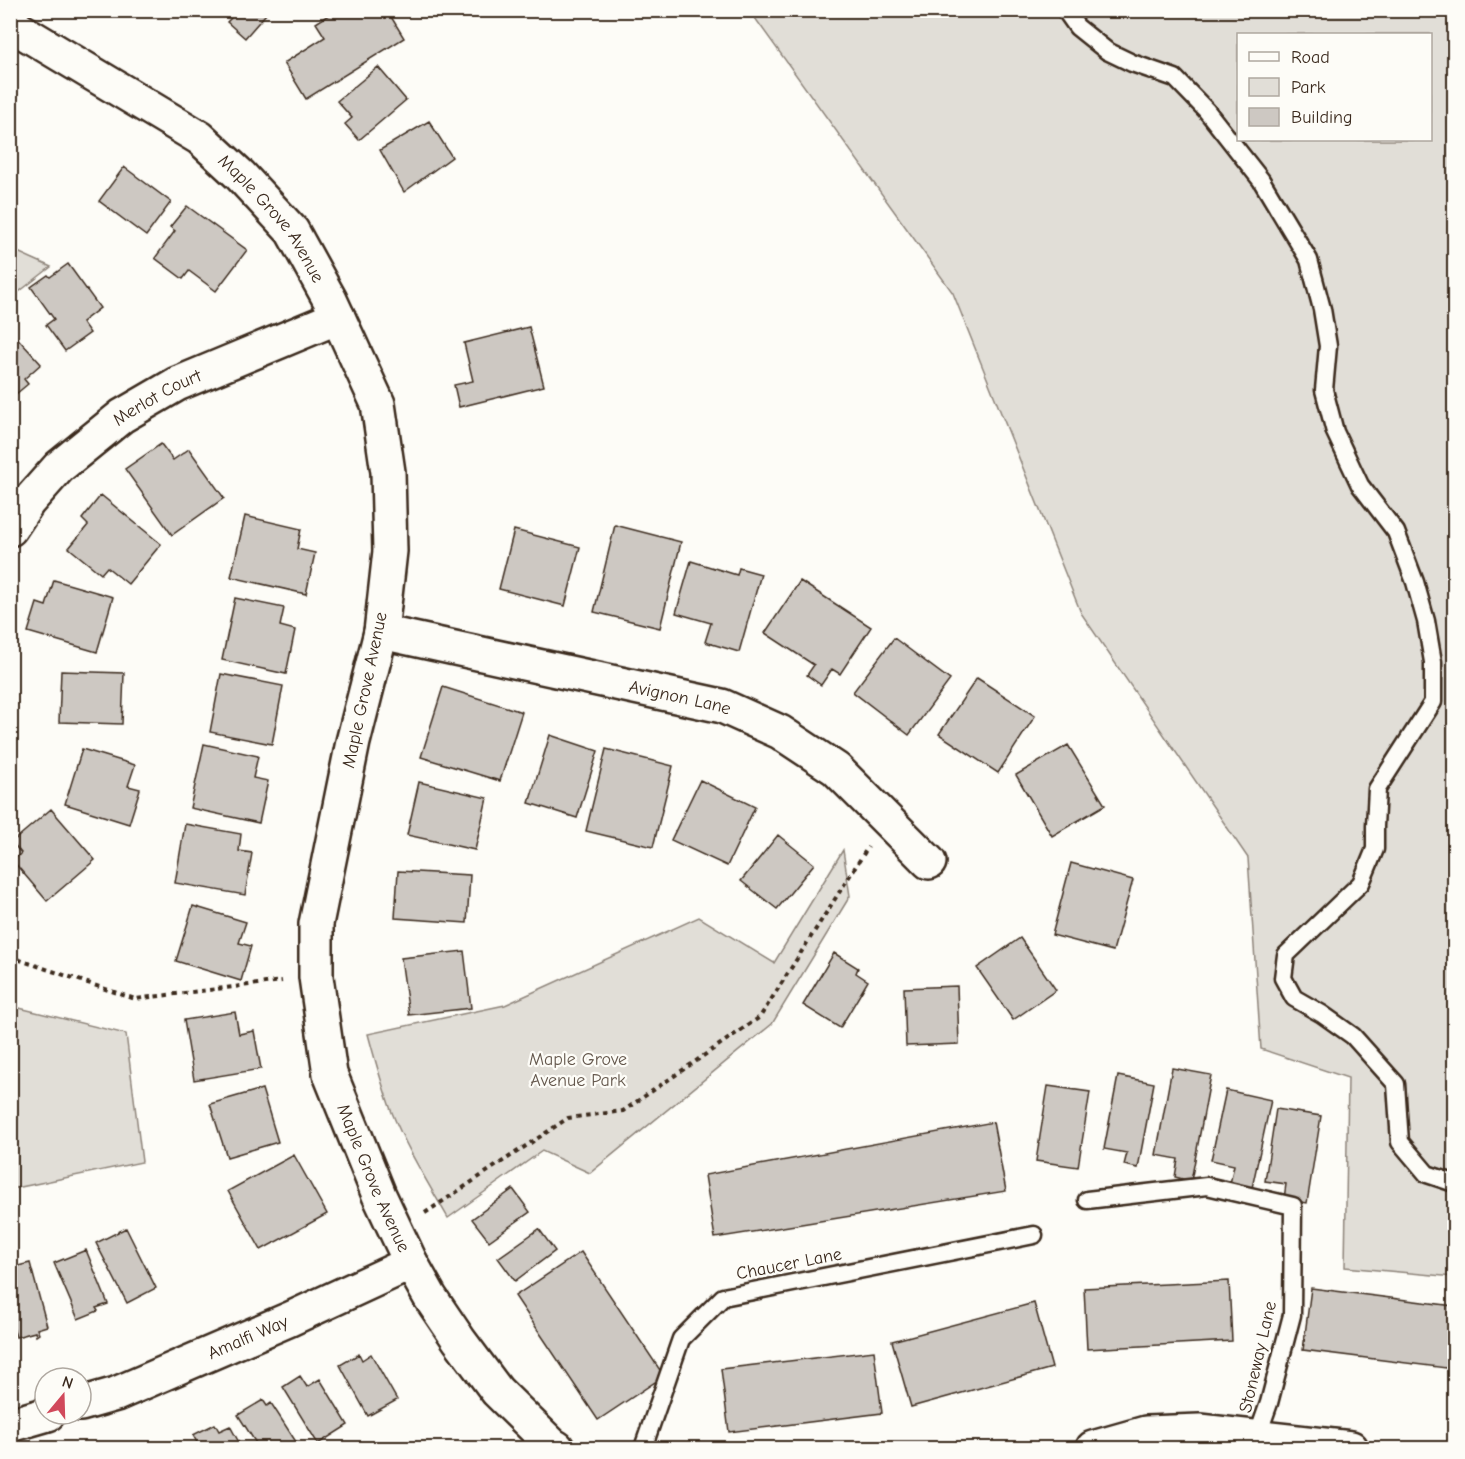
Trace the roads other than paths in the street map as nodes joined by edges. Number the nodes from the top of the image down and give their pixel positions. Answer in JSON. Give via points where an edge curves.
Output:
{"nodes":[{"id":1,"x":1065,"y":10,"type":"edge"},
{"id":2,"x":10,"y":24,"type":"edge"},
{"id":3,"x":338,"y":317,"type":"junction"},
{"id":4,"x":10,"y":530,"type":"edge"},
{"id":5,"x":381,"y":632,"type":"junction"},
{"id":6,"x":929,"y":862,"type":"dead end"},
{"id":7,"x":1455,"y":1183,"type":"edge"},
{"id":8,"x":1088,"y":1200,"type":"dead end"},
{"id":9,"x":1034,"y":1235,"type":"dead end"},
{"id":10,"x":411,"y":1263,"type":"junction"},
{"id":11,"x":93,"y":1401,"type":"edge"},
{"id":12,"x":33,"y":1418,"type":"edge"},
{"id":13,"x":10,"y":1425,"type":"edge"},
{"id":14,"x":1257,"y":1437,"type":"junction"},
{"id":15,"x":557,"y":1449,"type":"edge"},
{"id":16,"x":643,"y":1449,"type":"edge"},
{"id":17,"x":1093,"y":1449,"type":"edge"},
{"id":18,"x":1352,"y":1449,"type":"edge"}],
"edges":[{"from":1,"to":7,"type":"lane","via":[[1077,27],[1107,51],[1175,78],[1191,94],[1261,180],[1309,260],[1328,346],[1324,390],[1335,432],[1360,485],[1396,532],[1415,582],[1433,662],[1433,702],[1377,789],[1376,849],[1361,883],[1286,955],[1283,978],[1294,998],[1353,1036],[1396,1084],[1400,1142],[1426,1174]]},
{"from":2,"to":3,"type":"street","name":"Maple Grove Avenue","via":[[200,138],[292,231]]},
{"from":3,"to":4,"type":"street","name":"Merlot Court","via":[[177,384],[122,416],[59,467],[27,502]]},
{"from":3,"to":5,"type":"street","name":"Maple Grove Avenue","via":[[378,404],[388,472],[390,551]]},
{"from":5,"to":6,"type":"street","name":"Avignon Lane","via":[[722,706],[780,732],[836,769]]},
{"from":5,"to":10,"type":"street","name":"Maple Grove Avenue","via":[[353,742],[316,924],[316,977],[330,1074]]},
{"from":8,"to":14,"type":"lane","name":"Stoneway Lane","via":[[1207,1186],[1293,1206],[1292,1315]]},
{"from":9,"to":16,"type":"lane","name":"Chaucer Lane","via":[[723,1296],[681,1339]]},
{"from":10,"to":11,"type":"street","name":"Amalfi Way","via":[[290,1319]]},
{"from":10,"to":15,"type":"street","name":"Maple Grove Avenue","via":[[430,1297],[497,1391]]},
{"from":12,"to":13,"type":"street"},
{"from":14,"to":17,"type":"street","via":[[1200,1431],[1146,1433]]},
{"from":14,"to":18,"type":"street"}]}
